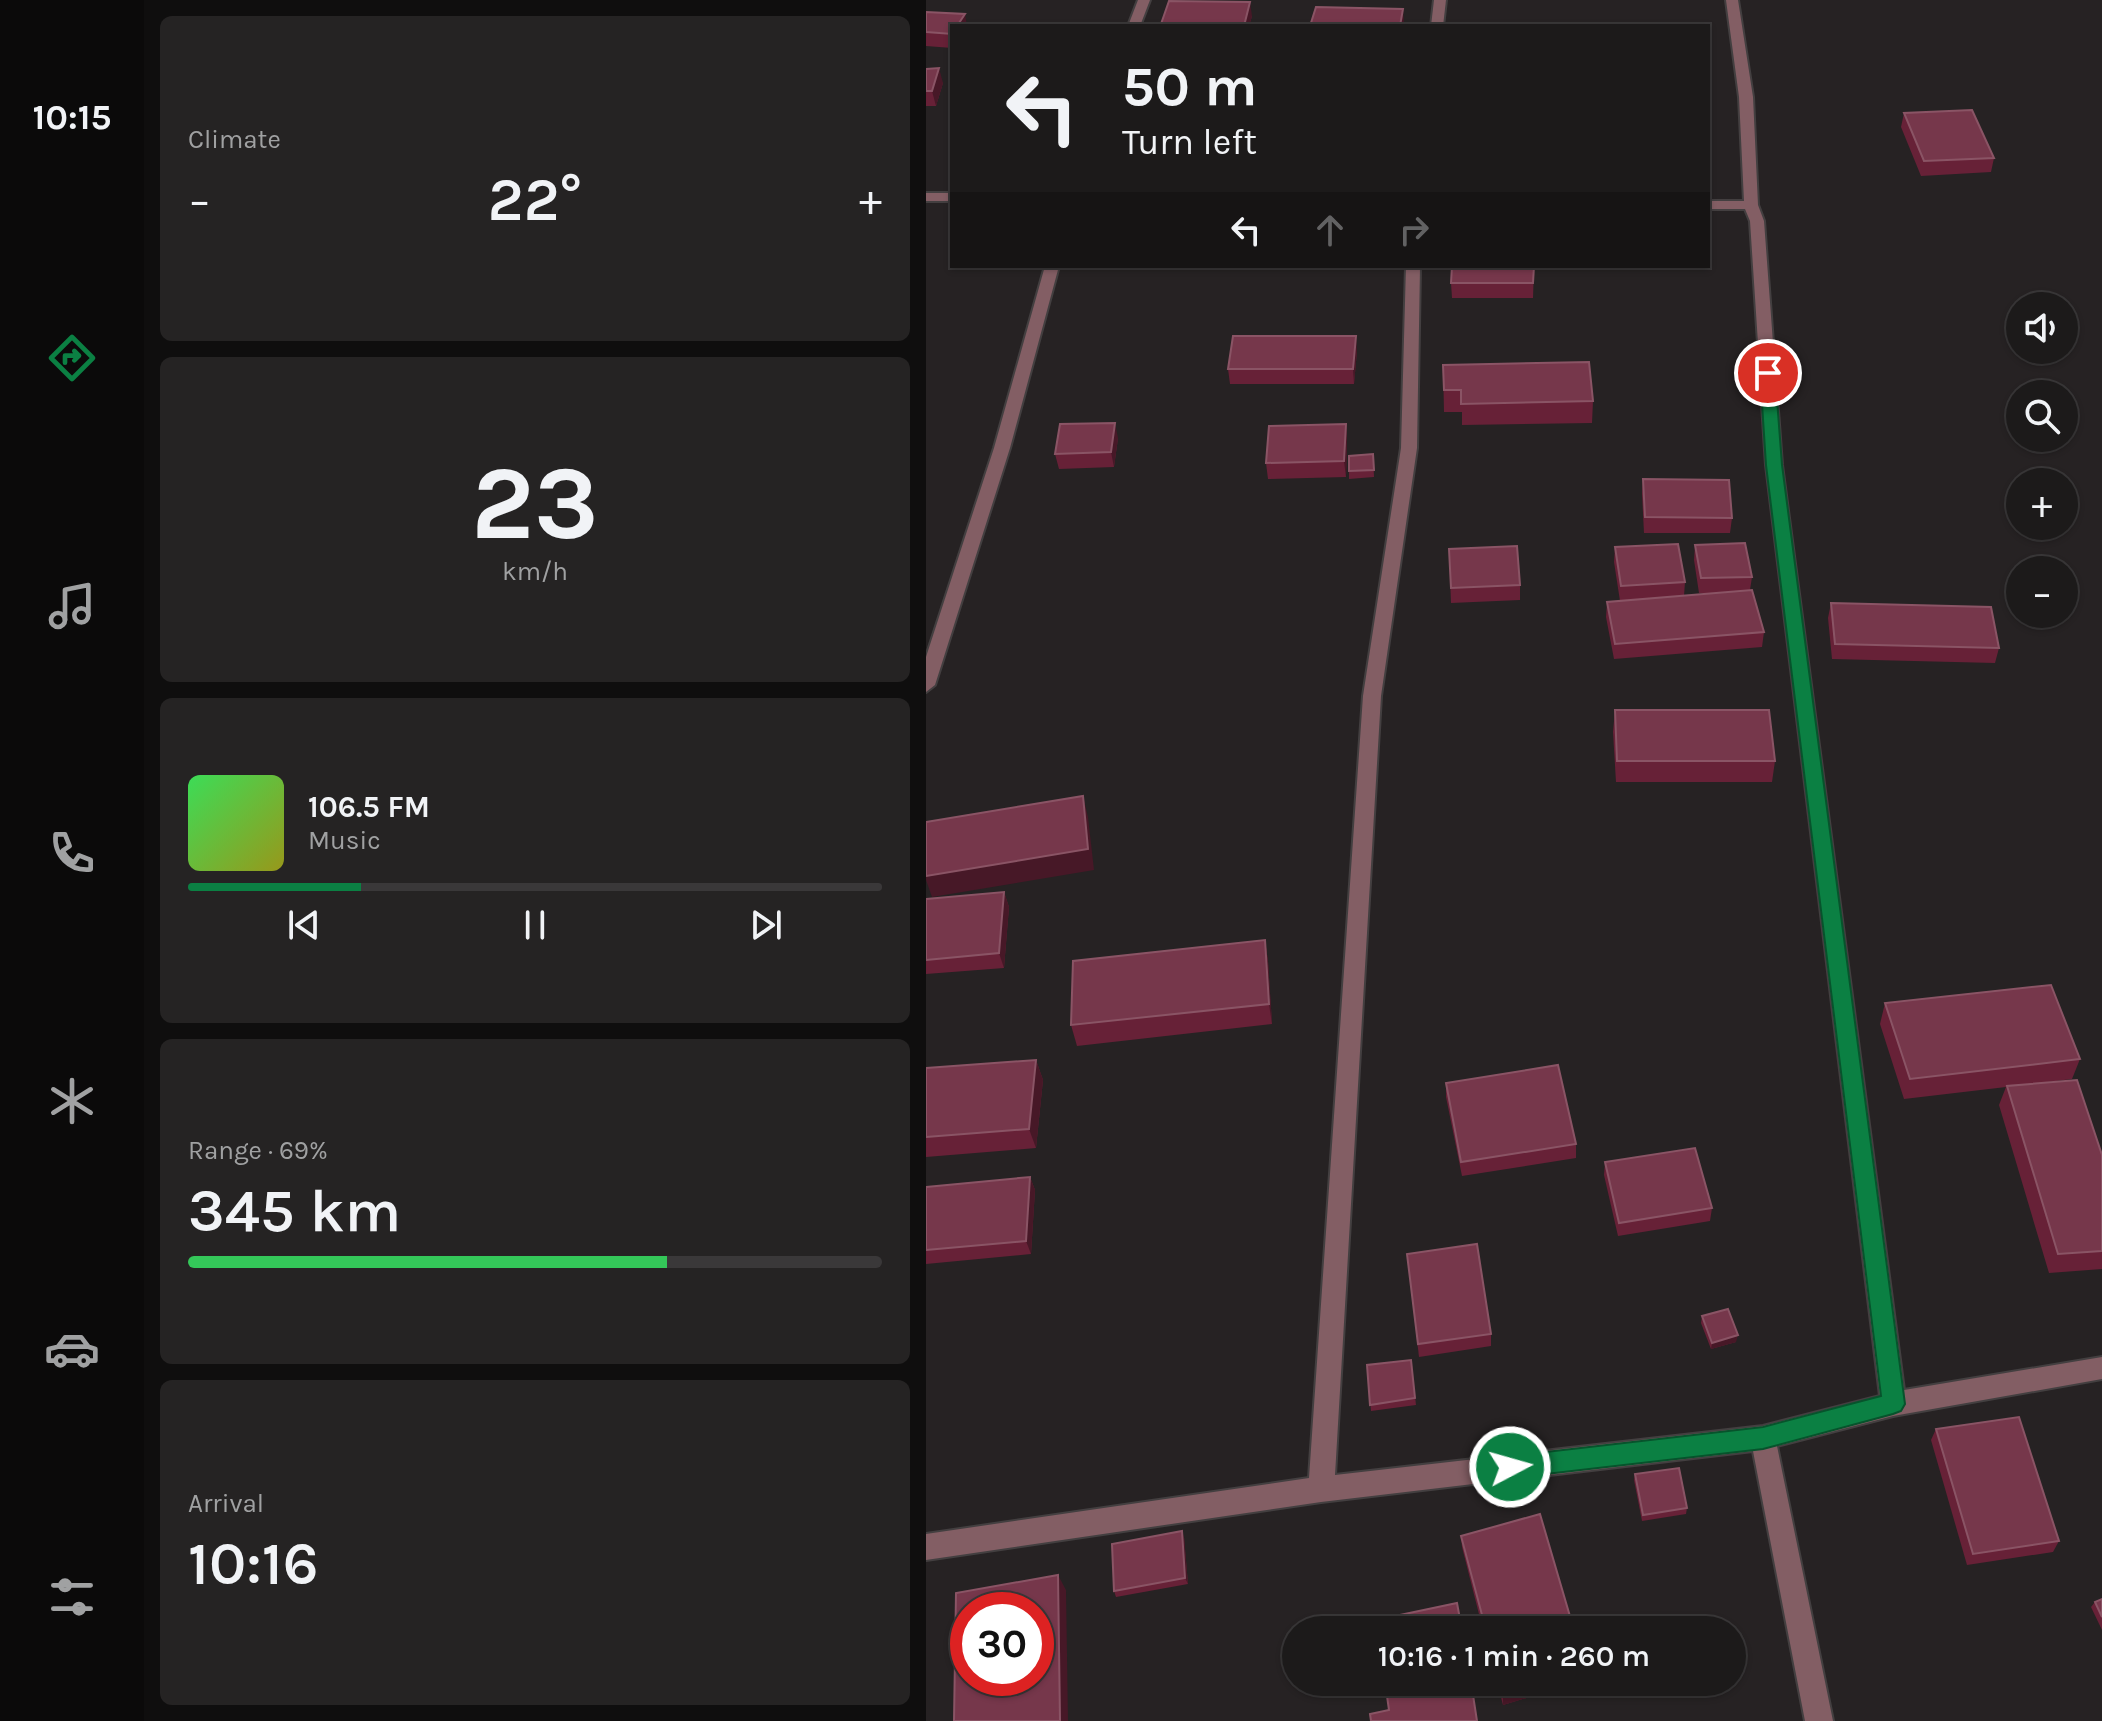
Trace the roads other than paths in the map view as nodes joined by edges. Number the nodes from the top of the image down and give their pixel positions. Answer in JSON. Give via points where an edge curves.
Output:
{"nodes":[{"id":1,"x":1144,"y":0,"type":"edge"},
{"id":2,"x":1440,"y":0,"type":"edge"},
{"id":3,"x":1732,"y":0,"type":"edge"},
{"id":4,"x":1135,"y":24,"type":"edge"},
{"id":5,"x":1437,"y":24,"type":"edge"},
{"id":6,"x":926,"y":197,"type":"edge"},
{"id":7,"x":950,"y":197,"type":"edge"},
{"id":8,"x":1710,"y":205,"type":"edge"},
{"id":9,"x":1751,"y":205,"type":"junction"},
{"id":10,"x":1051,"y":268,"type":"edge"},
{"id":11,"x":1413,"y":268,"type":"edge"},
{"id":12,"x":926,"y":685,"type":"edge"},
{"id":13,"x":2102,"y":1368,"type":"edge"},
{"id":14,"x":1893,"y":1404,"type":"junction"},
{"id":15,"x":1763,"y":1438,"type":"junction"},
{"id":16,"x":1321,"y":1489,"type":"junction"},
{"id":17,"x":926,"y":1547,"type":"edge"},
{"id":18,"x":1819,"y":1721,"type":"edge"}],
"edges":[{"from":1,"to":4,"type":"street"},
{"from":2,"to":5,"type":"street"},
{"from":3,"to":9,"type":"street","via":[[1746,97]]},
{"from":6,"to":7,"type":"street"},
{"from":8,"to":9,"type":"street"},
{"from":9,"to":14,"type":"street","via":[[1757,221],[1774,465]]},
{"from":10,"to":12,"type":"street","via":[[1002,448]]},
{"from":11,"to":16,"type":"street","via":[[1409,448],[1372,696]]},
{"from":13,"to":14,"type":"street"},
{"from":14,"to":15,"type":"street"},
{"from":15,"to":16,"type":"street"},
{"from":15,"to":18,"type":"street"},
{"from":16,"to":17,"type":"street"}]}
